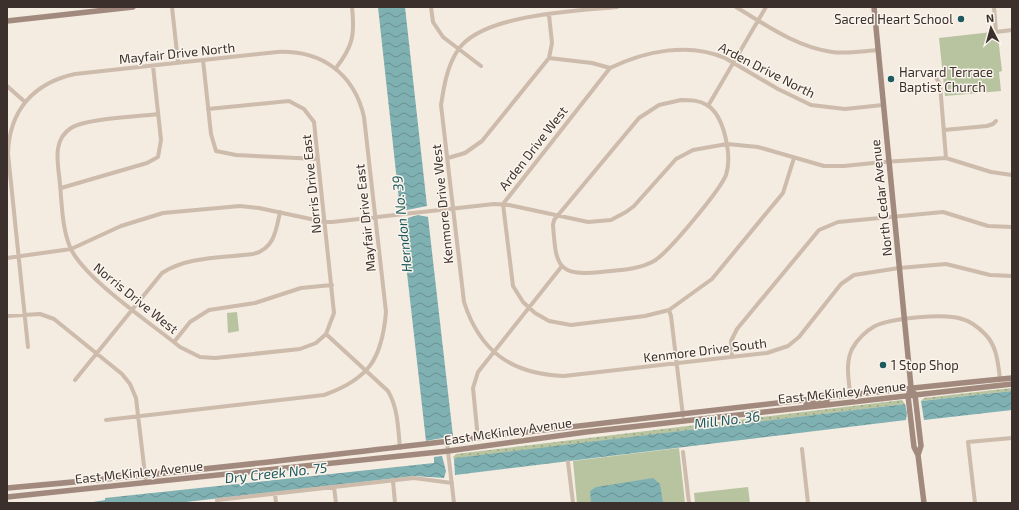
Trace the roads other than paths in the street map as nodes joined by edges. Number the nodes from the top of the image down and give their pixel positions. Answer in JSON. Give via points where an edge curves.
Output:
{"nodes":[{"id":1,"x":133,"y":7,"type":"edge"},
{"id":2,"x":172,"y":7,"type":"edge"},
{"id":3,"x":352,"y":7,"type":"edge"},
{"id":4,"x":431,"y":7,"type":"edge"},
{"id":5,"x":617,"y":7,"type":"edge"},
{"id":6,"x":736,"y":7,"type":"edge"},
{"id":7,"x":766,"y":7,"type":"edge"},
{"id":8,"x":874,"y":7,"type":"edge"},
{"id":9,"x":994,"y":7,"type":"edge"},
{"id":10,"x":600,"y":8,"type":"edge"},
{"id":11,"x":550,"y":15,"type":"junction"},
{"id":12,"x":758,"y":20,"type":"junction"},
{"id":13,"x":7,"y":21,"type":"edge"},
{"id":14,"x":1012,"y":30,"type":"edge"},
{"id":15,"x":459,"y":49,"type":"junction"},
{"id":16,"x":878,"y":50,"type":"junction"},
{"id":17,"x":549,"y":58,"type":"junction"},
{"id":18,"x":203,"y":60,"type":"junction"},
{"id":19,"x":178,"y":62,"type":"junction"},
{"id":20,"x":734,"y":64,"type":"junction"},
{"id":21,"x":153,"y":66,"type":"junction"},
{"id":22,"x":481,"y":66,"type":"dead end"},
{"id":23,"x":336,"y":68,"type":"junction"},
{"id":24,"x":610,"y":68,"type":"junction"},
{"id":25,"x":935,"y":76,"type":"dead end"},
{"id":26,"x":7,"y":86,"type":"edge"},
{"id":27,"x":25,"y":102,"type":"junction"},
{"id":28,"x":883,"y":105,"type":"junction"},
{"id":29,"x":708,"y":106,"type":"junction"},
{"id":30,"x":208,"y":110,"type":"junction"},
{"id":31,"x":158,"y":114,"type":"junction"},
{"id":32,"x":996,"y":121,"type":"dead end"},
{"id":33,"x":944,"y":130,"type":"junction"},
{"id":34,"x":727,"y":144,"type":"junction"},
{"id":35,"x":448,"y":158,"type":"junction"},
{"id":36,"x":794,"y":158,"type":"junction"},
{"id":37,"x":946,"y":158,"type":"junction"},
{"id":38,"x":318,"y":159,"type":"junction"},
{"id":39,"x":889,"y":162,"type":"junction"},
{"id":40,"x":1012,"y":176,"type":"edge"},
{"id":41,"x":61,"y":188,"type":"junction"},
{"id":42,"x":503,"y":204,"type":"junction"},
{"id":43,"x":453,"y":208,"type":"junction"},
{"id":44,"x":280,"y":212,"type":"junction"},
{"id":45,"x":557,"y":216,"type":"junction"},
{"id":46,"x":894,"y":216,"type":"junction"},
{"id":47,"x":375,"y":217,"type":"junction"},
{"id":48,"x":325,"y":222,"type":"junction"},
{"id":49,"x":1012,"y":227,"type":"edge"},
{"id":50,"x":71,"y":249,"type":"junction"},
{"id":51,"x":18,"y":257,"type":"junction"},
{"id":52,"x":7,"y":258,"type":"edge"},
{"id":53,"x":562,"y":266,"type":"junction"},
{"id":54,"x":899,"y":268,"type":"junction"},
{"id":55,"x":1012,"y":276,"type":"edge"},
{"id":56,"x":332,"y":285,"type":"junction"},
{"id":57,"x":529,"y":308,"type":"junction"},
{"id":58,"x":132,"y":309,"type":"junction"},
{"id":59,"x":668,"y":310,"type":"junction"},
{"id":60,"x":24,"y":314,"type":"junction"},
{"id":61,"x":7,"y":316,"type":"edge"},
{"id":62,"x":904,"y":320,"type":"junction"},
{"id":63,"x":326,"y":334,"type":"junction"},
{"id":64,"x":174,"y":342,"type":"junction"},
{"id":65,"x":28,"y":347,"type":"dead end"},
{"id":66,"x":492,"y":352,"type":"junction"},
{"id":67,"x":97,"y":354,"type":"junction"},
{"id":68,"x":732,"y":357,"type":"junction"},
{"id":69,"x":677,"y":363,"type":"junction"},
{"id":70,"x":367,"y":370,"type":"junction"},
{"id":71,"x":1012,"y":378,"type":"edge"},
{"id":72,"x":1000,"y":379,"type":"junction"},
{"id":73,"x":75,"y":380,"type":"dead end"},
{"id":74,"x":1012,"y":384,"type":"edge"},
{"id":75,"x":911,"y":387,"type":"junction"},
{"id":76,"x":850,"y":394,"type":"junction"},
{"id":77,"x":831,"y":396,"type":"junction"},
{"id":78,"x":916,"y":398,"type":"junction"},
{"id":79,"x":908,"y":399,"type":"junction"},
{"id":80,"x":798,"y":408,"type":"junction"},
{"id":81,"x":683,"y":413,"type":"junction"},
{"id":82,"x":139,"y":417,"type":"junction"},
{"id":83,"x":106,"y":420,"type":"dead end"},
{"id":84,"x":684,"y":421,"type":"junction"},
{"id":85,"x":547,"y":430,"type":"junction"},
{"id":86,"x":1012,"y":438,"type":"edge"},
{"id":87,"x":478,"y":439,"type":"junction"},
{"id":88,"x":512,"y":442,"type":"junction"},
{"id":89,"x":447,"y":443,"type":"junction"},
{"id":90,"x":400,"y":448,"type":"junction"},
{"id":91,"x":802,"y":449,"type":"dead end"},
{"id":92,"x":448,"y":451,"type":"junction"},
{"id":93,"x":683,"y":452,"type":"dead end"},
{"id":94,"x":918,"y":455,"type":"junction"},
{"id":95,"x":351,"y":461,"type":"junction"},
{"id":96,"x":568,"y":462,"type":"dead end"},
{"id":97,"x":145,"y":475,"type":"junction"},
{"id":98,"x":99,"y":479,"type":"junction"},
{"id":99,"x":393,"y":481,"type":"junction"},
{"id":100,"x":146,"y":482,"type":"junction"},
{"id":101,"x":52,"y":483,"type":"junction"},
{"id":102,"x":452,"y":483,"type":"junction"},
{"id":103,"x":334,"y":487,"type":"junction"},
{"id":104,"x":7,"y":488,"type":"edge"},
{"id":105,"x":48,"y":493,"type":"junction"},
{"id":106,"x":275,"y":494,"type":"junction"},
{"id":107,"x":7,"y":497,"type":"edge"},
{"id":108,"x":217,"y":502,"type":"edge"},
{"id":109,"x":276,"y":503,"type":"edge"},
{"id":110,"x":336,"y":503,"type":"edge"},
{"id":111,"x":395,"y":503,"type":"edge"},
{"id":112,"x":454,"y":503,"type":"edge"},
{"id":113,"x":572,"y":503,"type":"edge"},
{"id":114,"x":689,"y":503,"type":"edge"},
{"id":115,"x":808,"y":503,"type":"edge"},
{"id":116,"x":924,"y":503,"type":"edge"},
{"id":117,"x":975,"y":503,"type":"edge"}],
"edges":[{"from":1,"to":13,"type":"main road"},
{"from":2,"to":19,"type":"street"},
{"from":3,"to":23,"type":"street","via":[[353,39],[348,52]]},
{"from":4,"to":15,"type":"street","via":[[436,27],[443,37]]},
{"from":5,"to":10,"type":"street"},
{"from":6,"to":12,"type":"street"},
{"from":7,"to":12,"type":"street"},
{"from":8,"to":16,"type":"main road","name":"North Cedar Avenue"},
{"from":9,"to":14,"type":"street","via":[[996,32]]},
{"from":10,"to":11,"type":"street"},
{"from":11,"to":15,"type":"street","via":[[512,20],[480,32]]},
{"from":11,"to":17,"type":"street","via":[[552,43]]},
{"from":12,"to":16,"type":"street","via":[[793,40],[820,50],[845,53]]},
{"from":12,"to":20,"type":"street"},
{"from":15,"to":22,"type":"street"},
{"from":15,"to":35,"type":"street","name":"Kenmore Drive West","via":[[444,81],[441,105]]},
{"from":16,"to":28,"type":"main road","name":"North Cedar Avenue"},
{"from":17,"to":24,"type":"street","via":[[592,63]]},
{"from":17,"to":35,"type":"street","via":[[482,141],[465,153]]},
{"from":18,"to":19,"type":"street","name":"Mayfair Drive North"},
{"from":18,"to":23,"type":"street","name":"Mayfair Drive North","via":[[291,52],[310,55]]},
{"from":18,"to":30,"type":"street"},
{"from":19,"to":21,"type":"street","name":"Mayfair Drive North"},
{"from":20,"to":24,"type":"street","name":"Arden Drive North","via":[[707,52],[682,50],[637,56]]},
{"from":20,"to":28,"type":"street","name":"Arden Drive North","via":[[811,105],[845,109]]},
{"from":20,"to":29,"type":"street"},
{"from":21,"to":27,"type":"street","name":"Mayfair Drive North","via":[[69,75],[45,85]]},
{"from":21,"to":31,"type":"street"},
{"from":23,"to":47,"type":"street","name":"Mayfair Drive East","via":[[350,85],[362,109]]},
{"from":24,"to":42,"type":"street","name":"Arden Drive West"},
{"from":25,"to":33,"type":"street","via":[[940,84]]},
{"from":26,"to":27,"type":"street"},
{"from":27,"to":51,"type":"street","via":[[12,125],[8,140]]},
{"from":28,"to":39,"type":"main road","name":"North Cedar Avenue"},
{"from":29,"to":34,"type":"street","via":[[720,121]]},
{"from":29,"to":45,"type":"street","via":[[692,100],[681,100],[659,105],[648,111],[631,126]]},
{"from":30,"to":38,"type":"street","via":[[216,151],[236,155]]},
{"from":30,"to":38,"type":"street","name":"Norris Drive East","via":[[280,101],[294,103],[304,109],[314,122]]},
{"from":31,"to":41,"type":"street","via":[[161,146],[158,157],[147,163]]},
{"from":31,"to":41,"type":"street","name":"Norris Drive West","via":[[84,123],[71,128],[61,138],[58,149]]},
{"from":32,"to":33,"type":"street","via":[[987,126]]},
{"from":33,"to":37,"type":"street"},
{"from":34,"to":36,"type":"street","via":[[758,147]]},
{"from":34,"to":45,"type":"street","via":[[693,150],[676,159],[634,206],[611,220],[588,222]]},
{"from":34,"to":53,"type":"street","via":[[729,162],[724,180],[663,255],[639,267],[583,274],[571,272]]},
{"from":35,"to":43,"type":"street","name":"Kenmore Drive West"},
{"from":36,"to":39,"type":"street","via":[[813,164],[835,166]]},
{"from":36,"to":59,"type":"street","name":"Arden Drive West","via":[[783,193],[712,279]]},
{"from":37,"to":39,"type":"street"},
{"from":37,"to":40,"type":"street"},
{"from":38,"to":48,"type":"street","name":"Norris Drive East"},
{"from":39,"to":46,"type":"main road","name":"North Cedar Avenue"},
{"from":41,"to":50,"type":"street","name":"Norris Drive West","via":[[66,232]]},
{"from":42,"to":43,"type":"street"},
{"from":42,"to":45,"type":"street"},
{"from":42,"to":57,"type":"street","name":"Arden Drive West","via":[[511,278],[517,294]]},
{"from":43,"to":47,"type":"street"},
{"from":43,"to":66,"type":"street","name":"Kenmore Drive West","via":[[464,302],[472,324]]},
{"from":44,"to":48,"type":"street"},
{"from":44,"to":50,"type":"street","via":[[240,206],[163,214],[121,226]]},
{"from":44,"to":58,"type":"street","via":[[274,237],[264,250],[253,254],[175,265],[159,276]]},
{"from":45,"to":53,"type":"street","via":[[553,225],[556,257]]},
{"from":46,"to":49,"type":"street","via":[[943,212],[988,226]]},
{"from":46,"to":54,"type":"main road","name":"North Cedar Avenue"},
{"from":46,"to":68,"type":"street","via":[[838,222],[819,230],[737,329],[731,340]]},
{"from":47,"to":48,"type":"street"},
{"from":47,"to":70,"type":"street","name":"Mayfair Drive East","via":[[386,312],[380,344]]},
{"from":48,"to":56,"type":"street","name":"Norris Drive East"},
{"from":50,"to":51,"type":"street"},
{"from":50,"to":58,"type":"street","name":"Norris Drive West","via":[[87,272]]},
{"from":51,"to":52,"type":"street"},
{"from":51,"to":60,"type":"street"},
{"from":53,"to":57,"type":"street"},
{"from":54,"to":55,"type":"street","name":"Kenmore Drive South","via":[[946,264],[990,275]]},
{"from":54,"to":62,"type":"main road","name":"North Cedar Avenue"},
{"from":54,"to":68,"type":"street","name":"Kenmore Drive South","via":[[864,272],[846,279],[799,337],[788,346],[767,353]]},
{"from":56,"to":63,"type":"street","name":"Norris Drive East","via":[[334,313]]},
{"from":56,"to":64,"type":"street","via":[[301,288],[255,303],[209,310],[190,322]]},
{"from":57,"to":59,"type":"street","name":"Arden Drive West","via":[[549,321],[571,325],[644,316]]},
{"from":57,"to":66,"type":"street"},
{"from":58,"to":64,"type":"street","name":"Norris Drive West"},
{"from":58,"to":67,"type":"street"},
{"from":59,"to":69,"type":"street"},
{"from":60,"to":61,"type":"street"},
{"from":60,"to":65,"type":"street"},
{"from":60,"to":67,"type":"street","via":[[40,314],[54,319]]},
{"from":62,"to":72,"type":"street","via":[[944,316],[968,321],[990,340],[996,354]]},
{"from":62,"to":75,"type":"main road","name":"North Cedar Avenue"},
{"from":62,"to":76,"type":"street","via":[[875,326],[856,344],[850,354],[848,365]]},
{"from":63,"to":64,"type":"street","name":"Norris Drive West","via":[[316,343],[300,349],[215,358],[195,355]]},
{"from":63,"to":70,"type":"street"},
{"from":66,"to":69,"type":"street","name":"Kenmore Drive South","via":[[525,370],[549,376]]},
{"from":66,"to":87,"type":"street","via":[[478,372],[473,388]]},
{"from":67,"to":73,"type":"street"},
{"from":67,"to":82,"type":"street","via":[[122,374],[130,384],[136,398]]},
{"from":68,"to":69,"type":"street","name":"Kenmore Drive South"},
{"from":69,"to":81,"type":"street"},
{"from":70,"to":82,"type":"street","via":[[346,386],[324,395]]},
{"from":70,"to":90,"type":"street","via":[[388,391],[393,400]]},
{"from":71,"to":72,"type":"main road","name":"East McKinley Avenue"},
{"from":72,"to":75,"type":"main road","name":"East McKinley Avenue"},
{"from":74,"to":78,"type":"main road","name":"East McKinley Avenue"},
{"from":75,"to":76,"type":"main road","name":"East McKinley Avenue"},
{"from":75,"to":78,"type":"main road","name":"North Cedar Avenue"},
{"from":75,"to":79,"type":"main road","name":"North Cedar Avenue"},
{"from":76,"to":77,"type":"main road","name":"East McKinley Avenue"},
{"from":77,"to":80,"type":"main road","via":[[826,401],[813,402]]},
{"from":77,"to":81,"type":"main road","name":"East McKinley Avenue"},
{"from":78,"to":79,"type":"main road","name":"East McKinley Avenue"},
{"from":78,"to":94,"type":"main road","name":"North Cedar Avenue","via":[[921,446]]},
{"from":79,"to":80,"type":"main road","name":"East McKinley Avenue"},
{"from":79,"to":94,"type":"main road","name":"North Cedar Avenue","via":[[914,447]]},
{"from":80,"to":84,"type":"main road","name":"East McKinley Avenue"},
{"from":81,"to":84,"type":"street"},
{"from":81,"to":85,"type":"main road","name":"East McKinley Avenue"},
{"from":82,"to":83,"type":"street"},
{"from":82,"to":97,"type":"street"},
{"from":84,"to":88,"type":"main road","name":"East McKinley Avenue"},
{"from":85,"to":87,"type":"main road","name":"East McKinley Avenue"},
{"from":85,"to":88,"type":"main road","via":[[534,435],[516,437]]},
{"from":86,"to":117,"type":"street","via":[[968,442]]},
{"from":87,"to":89,"type":"main road","name":"East McKinley Avenue"},
{"from":88,"to":92,"type":"main road","name":"East McKinley Avenue"},
{"from":89,"to":90,"type":"main road","name":"East McKinley Avenue"},
{"from":89,"to":92,"type":"street"},
{"from":90,"to":95,"type":"main road","via":[[395,453],[365,456]]},
{"from":90,"to":97,"type":"main road","name":"East McKinley Avenue"},
{"from":91,"to":115,"type":"street"},
{"from":92,"to":95,"type":"main road","name":"East McKinley Avenue"},
{"from":92,"to":102,"type":"street"},
{"from":93,"to":114,"type":"street"},
{"from":94,"to":116,"type":"main road","name":"North Cedar Avenue"},
{"from":95,"to":100,"type":"main road","name":"East McKinley Avenue"},
{"from":96,"to":113,"type":"street"},
{"from":97,"to":98,"type":"main road","name":"East McKinley Avenue"},
{"from":97,"to":100,"type":"street"},
{"from":98,"to":101,"type":"main road","name":"East McKinley Avenue"},
{"from":98,"to":105,"type":"main road","via":[[82,485],[52,489]]},
{"from":99,"to":102,"type":"street","via":[[414,478]]},
{"from":99,"to":103,"type":"street"},
{"from":99,"to":111,"type":"street"},
{"from":100,"to":105,"type":"main road","name":"East McKinley Avenue"},
{"from":101,"to":104,"type":"main road","name":"East McKinley Avenue"},
{"from":101,"to":107,"type":"main road","via":[[47,489],[16,493]]},
{"from":102,"to":112,"type":"street"},
{"from":103,"to":106,"type":"street"},
{"from":103,"to":110,"type":"street"},
{"from":105,"to":107,"type":"main road","name":"East McKinley Avenue"},
{"from":106,"to":108,"type":"street"},
{"from":106,"to":109,"type":"street"}]}
